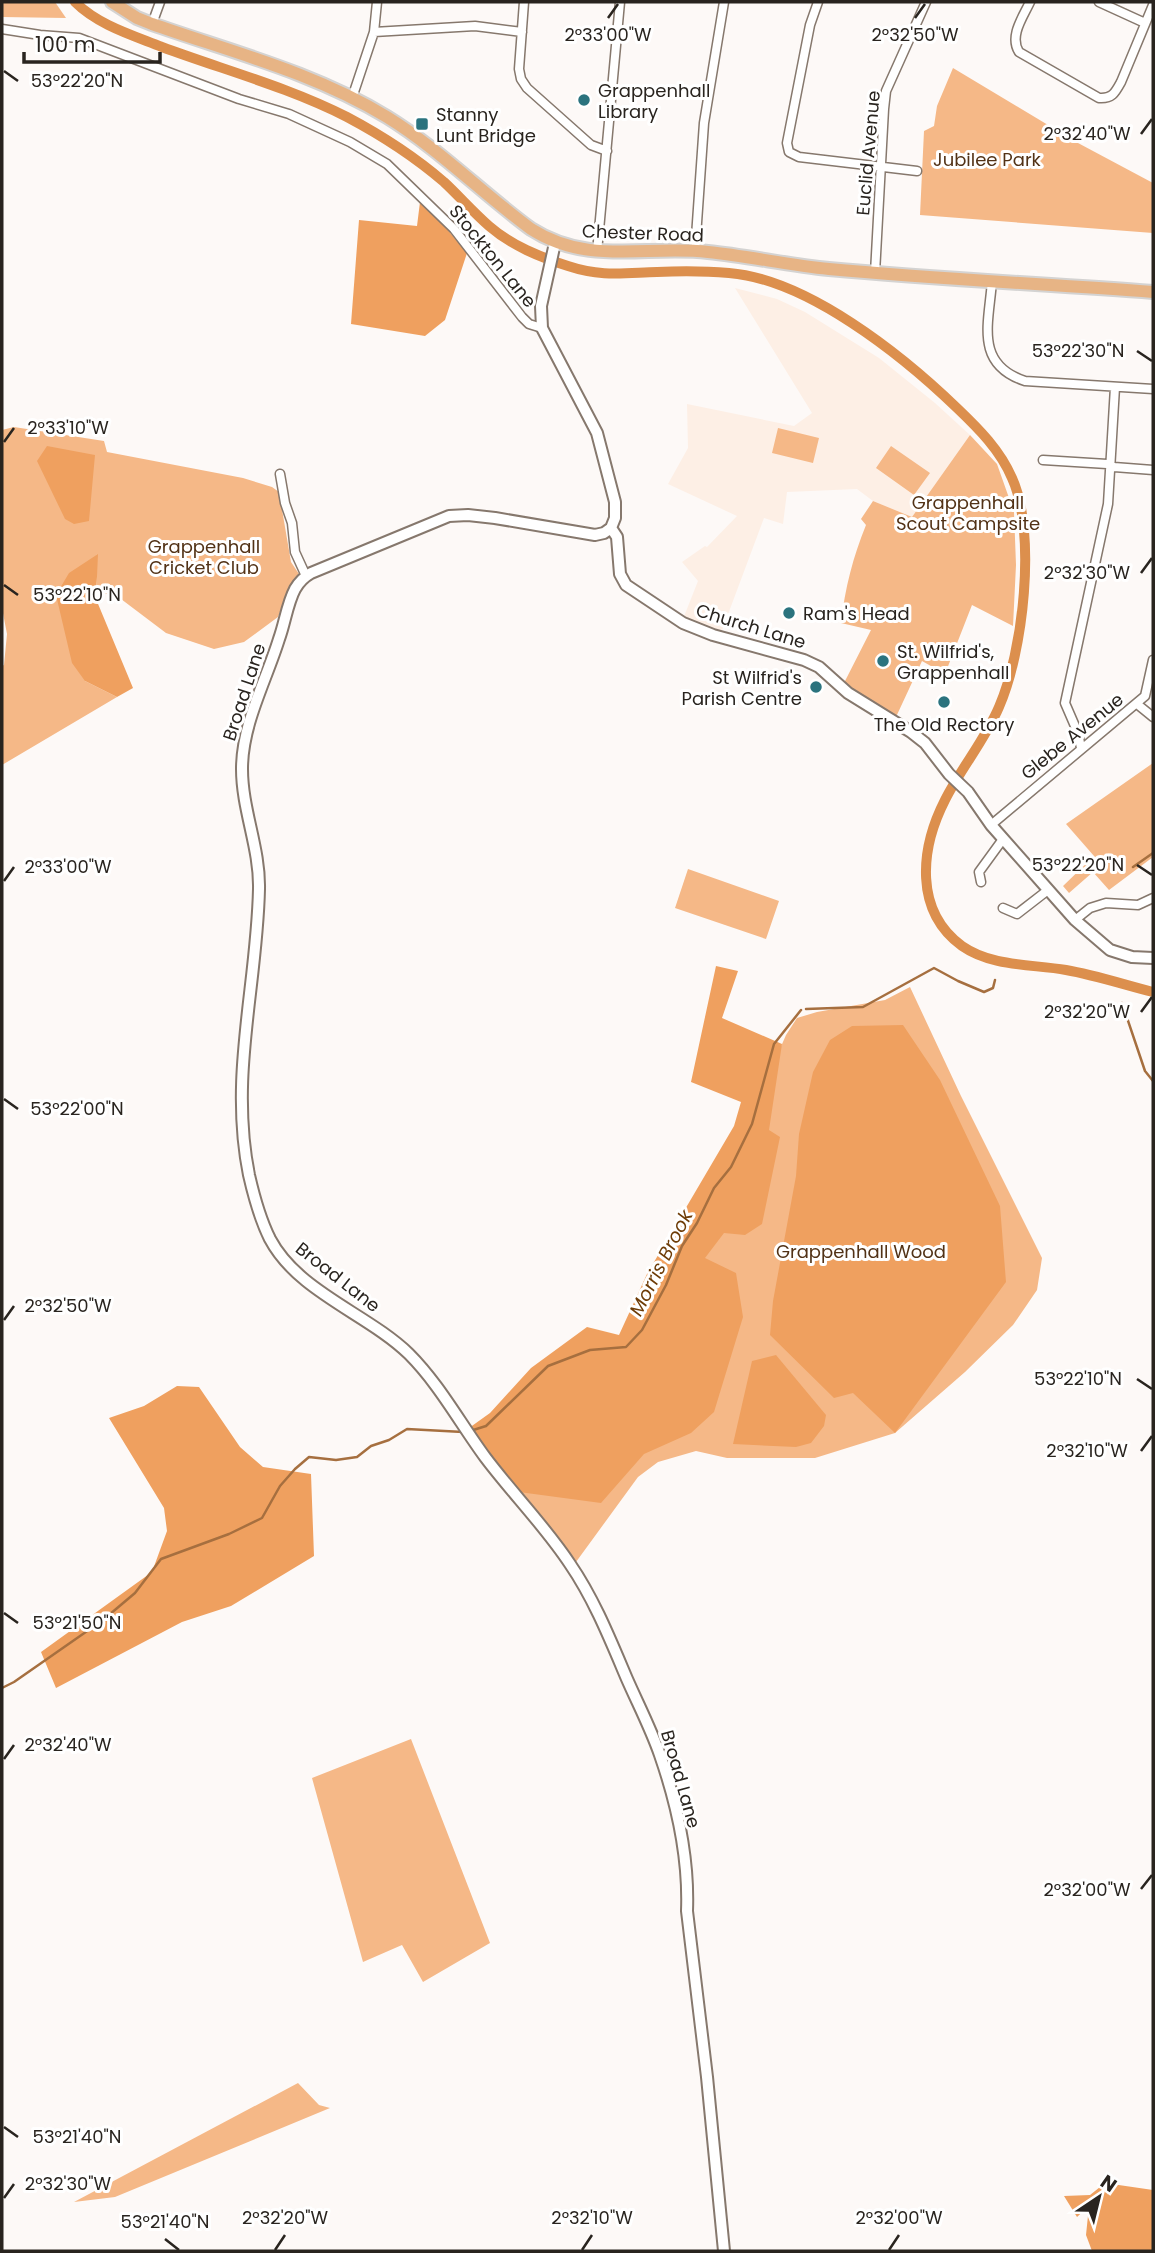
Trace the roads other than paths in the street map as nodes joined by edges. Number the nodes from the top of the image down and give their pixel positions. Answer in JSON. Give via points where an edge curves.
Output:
{"nodes":[{"id":1,"x":112,"y":2,"type":"edge"},
{"id":2,"x":160,"y":2,"type":"edge"},
{"id":3,"x":377,"y":2,"type":"edge"},
{"id":4,"x":524,"y":2,"type":"edge"},
{"id":5,"x":620,"y":2,"type":"edge"},
{"id":6,"x":724,"y":2,"type":"edge"},
{"id":7,"x":818,"y":2,"type":"edge"},
{"id":8,"x":926,"y":2,"type":"edge"},
{"id":9,"x":1030,"y":2,"type":"edge"},
{"id":10,"x":1099,"y":2,"type":"edge"},
{"id":11,"x":1153,"y":5,"type":"edge"},
{"id":12,"x":1145,"y":23,"type":"junction"},
{"id":13,"x":152,"y":24,"type":"junction"},
{"id":14,"x":2,"y":29,"type":"edge"},
{"id":15,"x":374,"y":32,"type":"junction"},
{"id":16,"x":522,"y":32,"type":"junction"},
{"id":17,"x":352,"y":98,"type":"junction"},
{"id":18,"x":607,"y":151,"type":"junction"},
{"id":19,"x":880,"y":167,"type":"junction"},
{"id":20,"x":917,"y":170,"type":"dead end"},
{"id":21,"x":553,"y":248,"type":"junction"},
{"id":22,"x":695,"y":251,"type":"junction"},
{"id":23,"x":597,"y":252,"type":"junction"},
{"id":24,"x":875,"y":272,"type":"junction"},
{"id":25,"x":992,"y":281,"type":"junction"},
{"id":26,"x":1153,"y":292,"type":"edge"},
{"id":27,"x":542,"y":328,"type":"junction"},
{"id":28,"x":1115,"y":387,"type":"junction"},
{"id":29,"x":1153,"y":389,"type":"edge"},
{"id":30,"x":1043,"y":460,"type":"dead end"},
{"id":31,"x":1111,"y":466,"type":"junction"},
{"id":32,"x":1153,"y":470,"type":"edge"},
{"id":33,"x":281,"y":474,"type":"dead end"},
{"id":34,"x":611,"y":528,"type":"junction"},
{"id":35,"x":306,"y":576,"type":"junction"},
{"id":36,"x":1153,"y":660,"type":"edge"},
{"id":37,"x":1137,"y":704,"type":"junction"},
{"id":38,"x":1153,"y":717,"type":"edge"},
{"id":39,"x":1081,"y":748,"type":"junction"},
{"id":40,"x":991,"y":825,"type":"junction"},
{"id":41,"x":1003,"y":839,"type":"junction"},
{"id":42,"x":981,"y":882,"type":"dead end"},
{"id":43,"x":1048,"y":890,"type":"junction"},
{"id":44,"x":1153,"y":898,"type":"edge"},
{"id":45,"x":1003,"y":908,"type":"dead end"},
{"id":46,"x":1075,"y":919,"type":"junction"},
{"id":47,"x":1153,"y":958,"type":"edge"},
{"id":48,"x":724,"y":2251,"type":"edge"}],
"edges":[{"from":1,"to":13,"type":"main road","name":"Chester Road"},
{"from":2,"to":13,"type":"street"},
{"from":3,"to":15,"type":"street"},
{"from":4,"to":16,"type":"street"},
{"from":5,"to":18,"type":"street"},
{"from":6,"to":22,"type":"street","via":[[704,123]]},
{"from":7,"to":19,"type":"street","via":[[787,143],[789,152]]},
{"from":8,"to":19,"type":"street","name":"Euclid Avenue","via":[[886,91]]},
{"from":9,"to":12,"type":"street","via":[[1015,34],[1019,52],[1099,98],[1114,95]]},
{"from":10,"to":12,"type":"street"},
{"from":11,"to":12,"type":"street"},
{"from":13,"to":17,"type":"main road","name":"Chester Road"},
{"from":14,"to":27,"type":"street","name":"Stockton Lane","via":[[79,38],[289,114],[350,142],[387,164],[423,198],[454,229],[522,317]]},
{"from":15,"to":16,"type":"street","via":[[475,26]]},
{"from":15,"to":17,"type":"street"},
{"from":16,"to":18,"type":"street","via":[[519,69],[527,88],[591,145]]},
{"from":17,"to":21,"type":"main road","name":"Chester Road","via":[[415,135]]},
{"from":18,"to":23,"type":"street"},
{"from":19,"to":20,"type":"street"},
{"from":19,"to":24,"type":"street","name":"Euclid Avenue"},
{"from":21,"to":23,"type":"main road","name":"Chester Road"},
{"from":21,"to":27,"type":"street","via":[[541,306]]},
{"from":22,"to":23,"type":"main road","name":"Chester Road"},
{"from":22,"to":24,"type":"main road","name":"Chester Road"},
{"from":24,"to":25,"type":"main road","name":"Chester Road"},
{"from":25,"to":26,"type":"main road","name":"Chester Road"},
{"from":25,"to":28,"type":"street","via":[[988,344],[999,367],[1025,381]]},
{"from":27,"to":34,"type":"street","name":"Church Lane","via":[[597,433],[615,502]]},
{"from":28,"to":29,"type":"street"},
{"from":28,"to":31,"type":"street"},
{"from":30,"to":31,"type":"street"},
{"from":31,"to":32,"type":"street"},
{"from":31,"to":39,"type":"street","via":[[1108,504],[1065,703]]},
{"from":33,"to":35,"type":"street","via":[[295,552]]},
{"from":34,"to":35,"type":"street","via":[[595,535],[456,515]]},
{"from":34,"to":40,"type":"street","name":"Church Lane","via":[[617,537],[620,574],[626,585],[683,623],[819,667],[848,693],[925,743]]},
{"from":35,"to":48,"type":"street","name":"Broad Lane","via":[[291,598],[243,749],[242,782],[258,858],[259,889],[242,1061],[241,1119],[247,1162],[260,1214],[282,1257],[409,1355],[563,1553],[602,1621],[660,1755],[685,1858]]},
{"from":36,"to":37,"type":"street","name":"Glebe Avenue","via":[[1145,696]]},
{"from":37,"to":38,"type":"street"},
{"from":37,"to":39,"type":"street","name":"Glebe Avenue"},
{"from":39,"to":40,"type":"street","name":"Glebe Avenue"},
{"from":40,"to":41,"type":"street","name":"Church Lane"},
{"from":41,"to":42,"type":"street","via":[[979,872]]},
{"from":41,"to":43,"type":"street","name":"Church Lane"},
{"from":43,"to":45,"type":"street","via":[[1017,914]]},
{"from":43,"to":46,"type":"street","name":"Church Lane"},
{"from":44,"to":46,"type":"street","via":[[1138,905],[1106,902]]},
{"from":46,"to":47,"type":"street","name":"Church Lane","via":[[1110,950]]}]}
